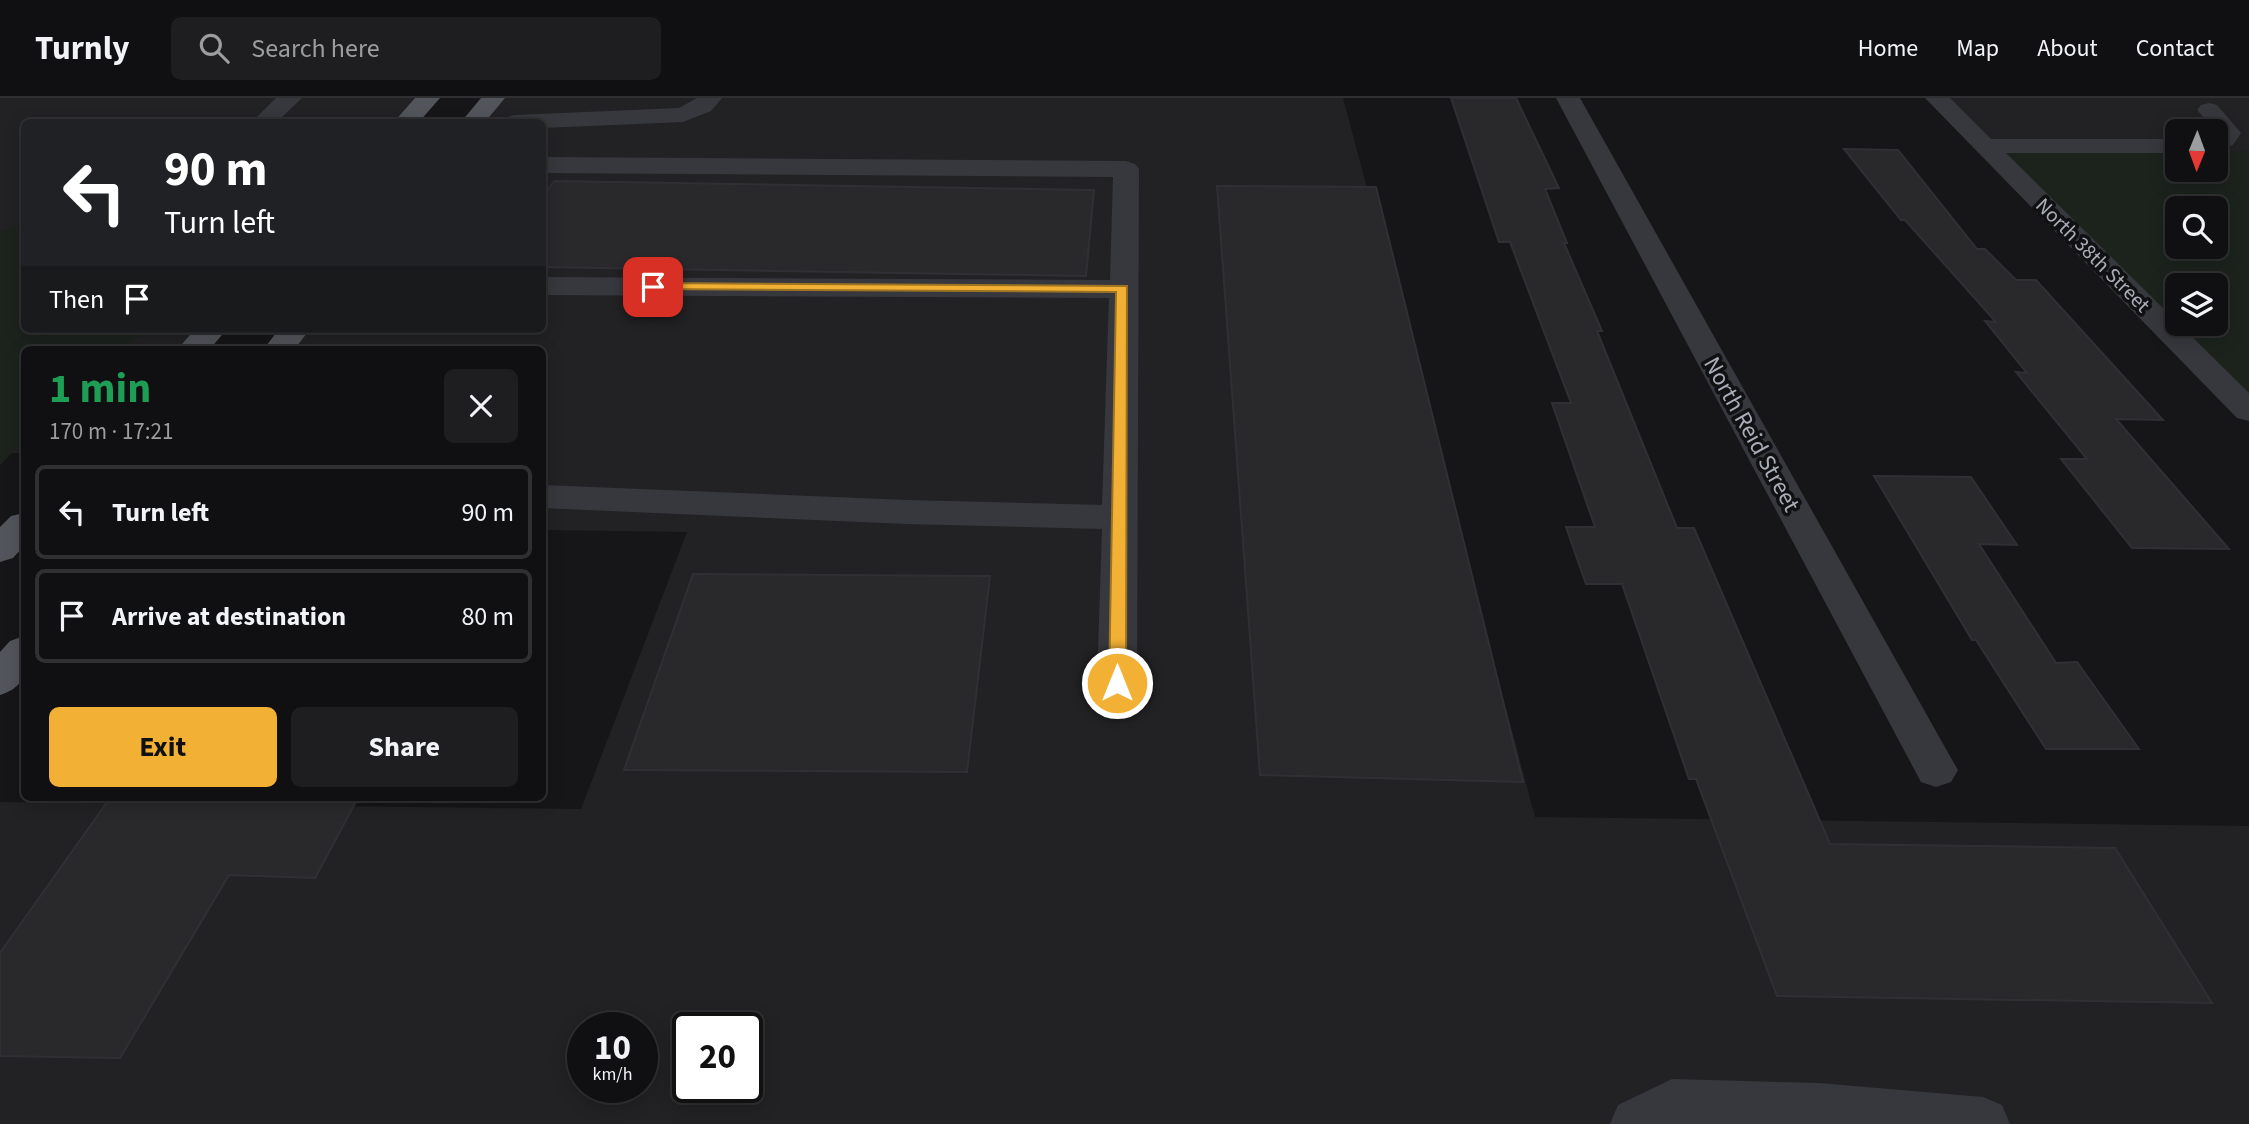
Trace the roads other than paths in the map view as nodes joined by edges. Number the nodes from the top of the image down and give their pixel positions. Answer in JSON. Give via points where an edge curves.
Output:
{"nodes":[{"id":1,"x":290,"y":98,"type":"edge"},
{"id":2,"x":429,"y":98,"type":"edge"},
{"id":3,"x":493,"y":98,"type":"edge"},
{"id":4,"x":554,"y":98,"type":"edge"},
{"id":5,"x":710,"y":98,"type":"edge"},
{"id":6,"x":1568,"y":98,"type":"edge"},
{"id":7,"x":1937,"y":98,"type":"edge"},
{"id":8,"x":2209,"y":110,"type":"dead end"},
{"id":9,"x":267,"y":119,"type":"edge"},
{"id":10,"x":409,"y":119,"type":"edge"},
{"id":11,"x":476,"y":119,"type":"edge"},
{"id":12,"x":542,"y":119,"type":"edge"},
{"id":13,"x":2217,"y":119,"type":"edge"},
{"id":14,"x":546,"y":120,"type":"edge"},
{"id":15,"x":1984,"y":146,"type":"junction"},
{"id":16,"x":2165,"y":146,"type":"edge"},
{"id":17,"x":546,"y":165,"type":"edge"},
{"id":18,"x":546,"y":286,"type":"edge"},
{"id":19,"x":1122,"y":289,"type":"junction"},
{"id":20,"x":208,"y":333,"type":"edge"},
{"id":21,"x":196,"y":346,"type":"edge"},
{"id":22,"x":2249,"y":411,"type":"edge"},
{"id":23,"x":546,"y":496,"type":"edge"},
{"id":24,"x":1119,"y":517,"type":"junction"},
{"id":25,"x":21,"y":528,"type":"edge"},
{"id":26,"x":0,"y":549,"type":"edge"},
{"id":27,"x":1117,"y":683,"type":"dead end"},
{"id":28,"x":1936,"y":770,"type":"dead end"},
{"id":29,"x":1637,"y":1124,"type":"edge"},
{"id":30,"x":1983,"y":1124,"type":"edge"}],
"edges":[{"from":1,"to":9,"type":"street"},
{"from":2,"to":10,"type":"main road"},
{"from":3,"to":11,"type":"main road"},
{"from":4,"to":12,"type":"street"},
{"from":5,"to":14,"type":"street","via":[[683,115]]},
{"from":6,"to":28,"type":"street","name":"North Reid Street"},
{"from":7,"to":15,"type":"street","name":"North 38th Street"},
{"from":8,"to":13,"type":"street"},
{"from":15,"to":16,"type":"street"},
{"from":15,"to":22,"type":"street","name":"North 38th Street"},
{"from":17,"to":19,"type":"street","via":[[1126,169]]},
{"from":18,"to":19,"type":"street"},
{"from":19,"to":24,"type":"street"},
{"from":20,"to":21,"type":"main road"},
{"from":23,"to":24,"type":"street"},
{"from":24,"to":27,"type":"street"},
{"from":25,"to":26,"type":"main road"},
{"from":29,"to":30,"type":"street","via":[[1672,1105],[1819,1110]]}]}
